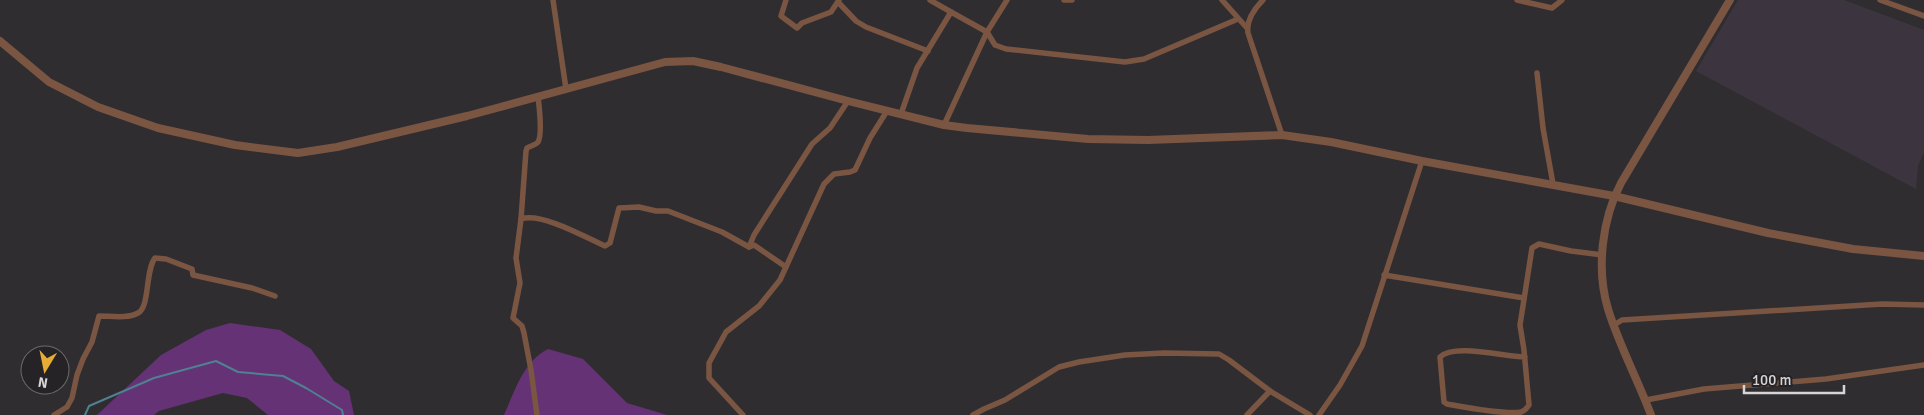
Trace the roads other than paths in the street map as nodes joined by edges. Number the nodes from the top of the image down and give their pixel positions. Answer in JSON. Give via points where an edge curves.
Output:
{"nodes":[{"id":1,"x":553,"y":0,"type":"edge"},
{"id":2,"x":786,"y":0,"type":"edge"},
{"id":3,"x":930,"y":0,"type":"edge"},
{"id":4,"x":1007,"y":0,"type":"edge"},
{"id":5,"x":1064,"y":0,"type":"edge"},
{"id":6,"x":1072,"y":0,"type":"edge"},
{"id":7,"x":1222,"y":0,"type":"edge"},
{"id":8,"x":1263,"y":0,"type":"edge"},
{"id":9,"x":1517,"y":0,"type":"edge"},
{"id":10,"x":1562,"y":0,"type":"edge"},
{"id":11,"x":1730,"y":0,"type":"edge"},
{"id":12,"x":1880,"y":0,"type":"edge"},
{"id":13,"x":838,"y":1,"type":"edge"},
{"id":14,"x":951,"y":12,"type":"junction"},
{"id":15,"x":1924,"y":16,"type":"edge"},
{"id":16,"x":1238,"y":19,"type":"junction"},
{"id":17,"x":1247,"y":28,"type":"junction"},
{"id":18,"x":987,"y":32,"type":"junction"},
{"id":19,"x":0,"y":41,"type":"edge"},
{"id":20,"x":928,"y":52,"type":"junction"},
{"id":21,"x":1537,"y":73,"type":"dead end"},
{"id":22,"x":566,"y":89,"type":"junction"},
{"id":23,"x":538,"y":96,"type":"junction"},
{"id":24,"x":848,"y":101,"type":"junction"},
{"id":25,"x":887,"y":111,"type":"junction"},
{"id":26,"x":901,"y":114,"type":"junction"},
{"id":27,"x":944,"y":125,"type":"junction"},
{"id":28,"x":1282,"y":135,"type":"junction"},
{"id":29,"x":1422,"y":161,"type":"junction"},
{"id":30,"x":1553,"y":184,"type":"junction"},
{"id":31,"x":1614,"y":196,"type":"junction"},
{"id":32,"x":521,"y":220,"type":"junction"},
{"id":33,"x":749,"y":247,"type":"junction"},
{"id":34,"x":1603,"y":255,"type":"junction"},
{"id":35,"x":1924,"y":256,"type":"edge"},
{"id":36,"x":786,"y":267,"type":"junction"},
{"id":37,"x":1384,"y":275,"type":"junction"},
{"id":38,"x":275,"y":296,"type":"dead end"},
{"id":39,"x":1524,"y":298,"type":"junction"},
{"id":40,"x":1924,"y":305,"type":"edge"},
{"id":41,"x":1614,"y":324,"type":"junction"},
{"id":42,"x":1525,"y":357,"type":"junction"},
{"id":43,"x":1924,"y":365,"type":"edge"},
{"id":44,"x":1270,"y":391,"type":"junction"},
{"id":45,"x":1646,"y":400,"type":"junction"},
{"id":46,"x":1484,"y":412,"type":"edge"},
{"id":47,"x":54,"y":415,"type":"edge"},
{"id":48,"x":537,"y":415,"type":"edge"},
{"id":49,"x":743,"y":415,"type":"edge"},
{"id":50,"x":973,"y":415,"type":"edge"},
{"id":51,"x":1247,"y":415,"type":"edge"},
{"id":52,"x":1310,"y":415,"type":"edge"},
{"id":53,"x":1319,"y":415,"type":"edge"},
{"id":54,"x":1652,"y":415,"type":"edge"}],
"edges":[{"from":1,"to":22,"type":"street"},
{"from":2,"to":13,"type":"street","via":[[781,16],[797,28],[831,12]]},
{"from":3,"to":14,"type":"street"},
{"from":4,"to":18,"type":"street"},
{"from":5,"to":6,"type":"street"},
{"from":7,"to":16,"type":"street"},
{"from":8,"to":17,"type":"street","via":[[1255,7]]},
{"from":9,"to":10,"type":"street","via":[[1552,8]]},
{"from":11,"to":31,"type":"street"},
{"from":12,"to":15,"type":"street"},
{"from":13,"to":20,"type":"street","via":[[866,27]]},
{"from":14,"to":18,"type":"street"},
{"from":14,"to":20,"type":"street"},
{"from":16,"to":17,"type":"street"},
{"from":16,"to":18,"type":"street","via":[[1144,59],[1125,62],[1006,49],[995,45]]},
{"from":17,"to":28,"type":"street"},
{"from":18,"to":27,"type":"street"},
{"from":19,"to":23,"type":"street","via":[[48,82],[98,107],[158,128],[298,153],[346,145]]},
{"from":20,"to":26,"type":"street","via":[[917,68]]},
{"from":21,"to":30,"type":"street"},
{"from":22,"to":23,"type":"street"},
{"from":22,"to":24,"type":"street","via":[[665,62],[693,61]]},
{"from":23,"to":32,"type":"street","via":[[539,137],[537,144],[526,151]]},
{"from":24,"to":25,"type":"street"},
{"from":24,"to":33,"type":"street","via":[[830,128],[812,144]]},
{"from":25,"to":26,"type":"street"},
{"from":25,"to":36,"type":"street","via":[[854,170],[834,174],[824,184]]},
{"from":26,"to":27,"type":"street"},
{"from":27,"to":28,"type":"street","via":[[1088,140]]},
{"from":28,"to":29,"type":"street","via":[[1374,149]]},
{"from":29,"to":30,"type":"street"},
{"from":29,"to":37,"type":"street"},
{"from":30,"to":31,"type":"street"},
{"from":31,"to":34,"type":"street"},
{"from":31,"to":35,"type":"street","via":[[1768,233],[1853,249]]},
{"from":32,"to":33,"type":"street","via":[[535,218],[562,226],[605,246],[610,243],[619,208],[639,207],[668,211],[722,232]]},
{"from":32,"to":48,"type":"street","via":[[516,258],[520,283],[513,318],[524,333]]},
{"from":33,"to":36,"type":"street","via":[[754,245]]},
{"from":34,"to":39,"type":"street","via":[[1536,245],[1532,248]]},
{"from":34,"to":41,"type":"street","via":[[1604,290]]},
{"from":36,"to":49,"type":"street","via":[[759,306],[726,332],[709,363],[709,378]]},
{"from":37,"to":39,"type":"street"},
{"from":37,"to":53,"type":"street","via":[[1358,355]]},
{"from":38,"to":47,"type":"street","via":[[193,275],[192,269],[155,258],[151,263],[144,307],[139,313],[127,316],[99,316],[72,398],[67,407]]},
{"from":39,"to":42,"type":"street","via":[[1520,325]]},
{"from":40,"to":41,"type":"street","via":[[1723,312],[1622,320]]},
{"from":41,"to":45,"type":"street"},
{"from":42,"to":46,"type":"street","via":[[1527,409],[1522,412]]},
{"from":42,"to":46,"type":"street","via":[[1460,351],[1441,356],[1444,402]]},
{"from":43,"to":45,"type":"street","via":[[1826,379],[1704,389]]},
{"from":44,"to":50,"type":"street","via":[[1219,354],[1125,355],[1060,367]]},
{"from":44,"to":51,"type":"street"},
{"from":44,"to":52,"type":"street"},
{"from":45,"to":54,"type":"street"}]}
